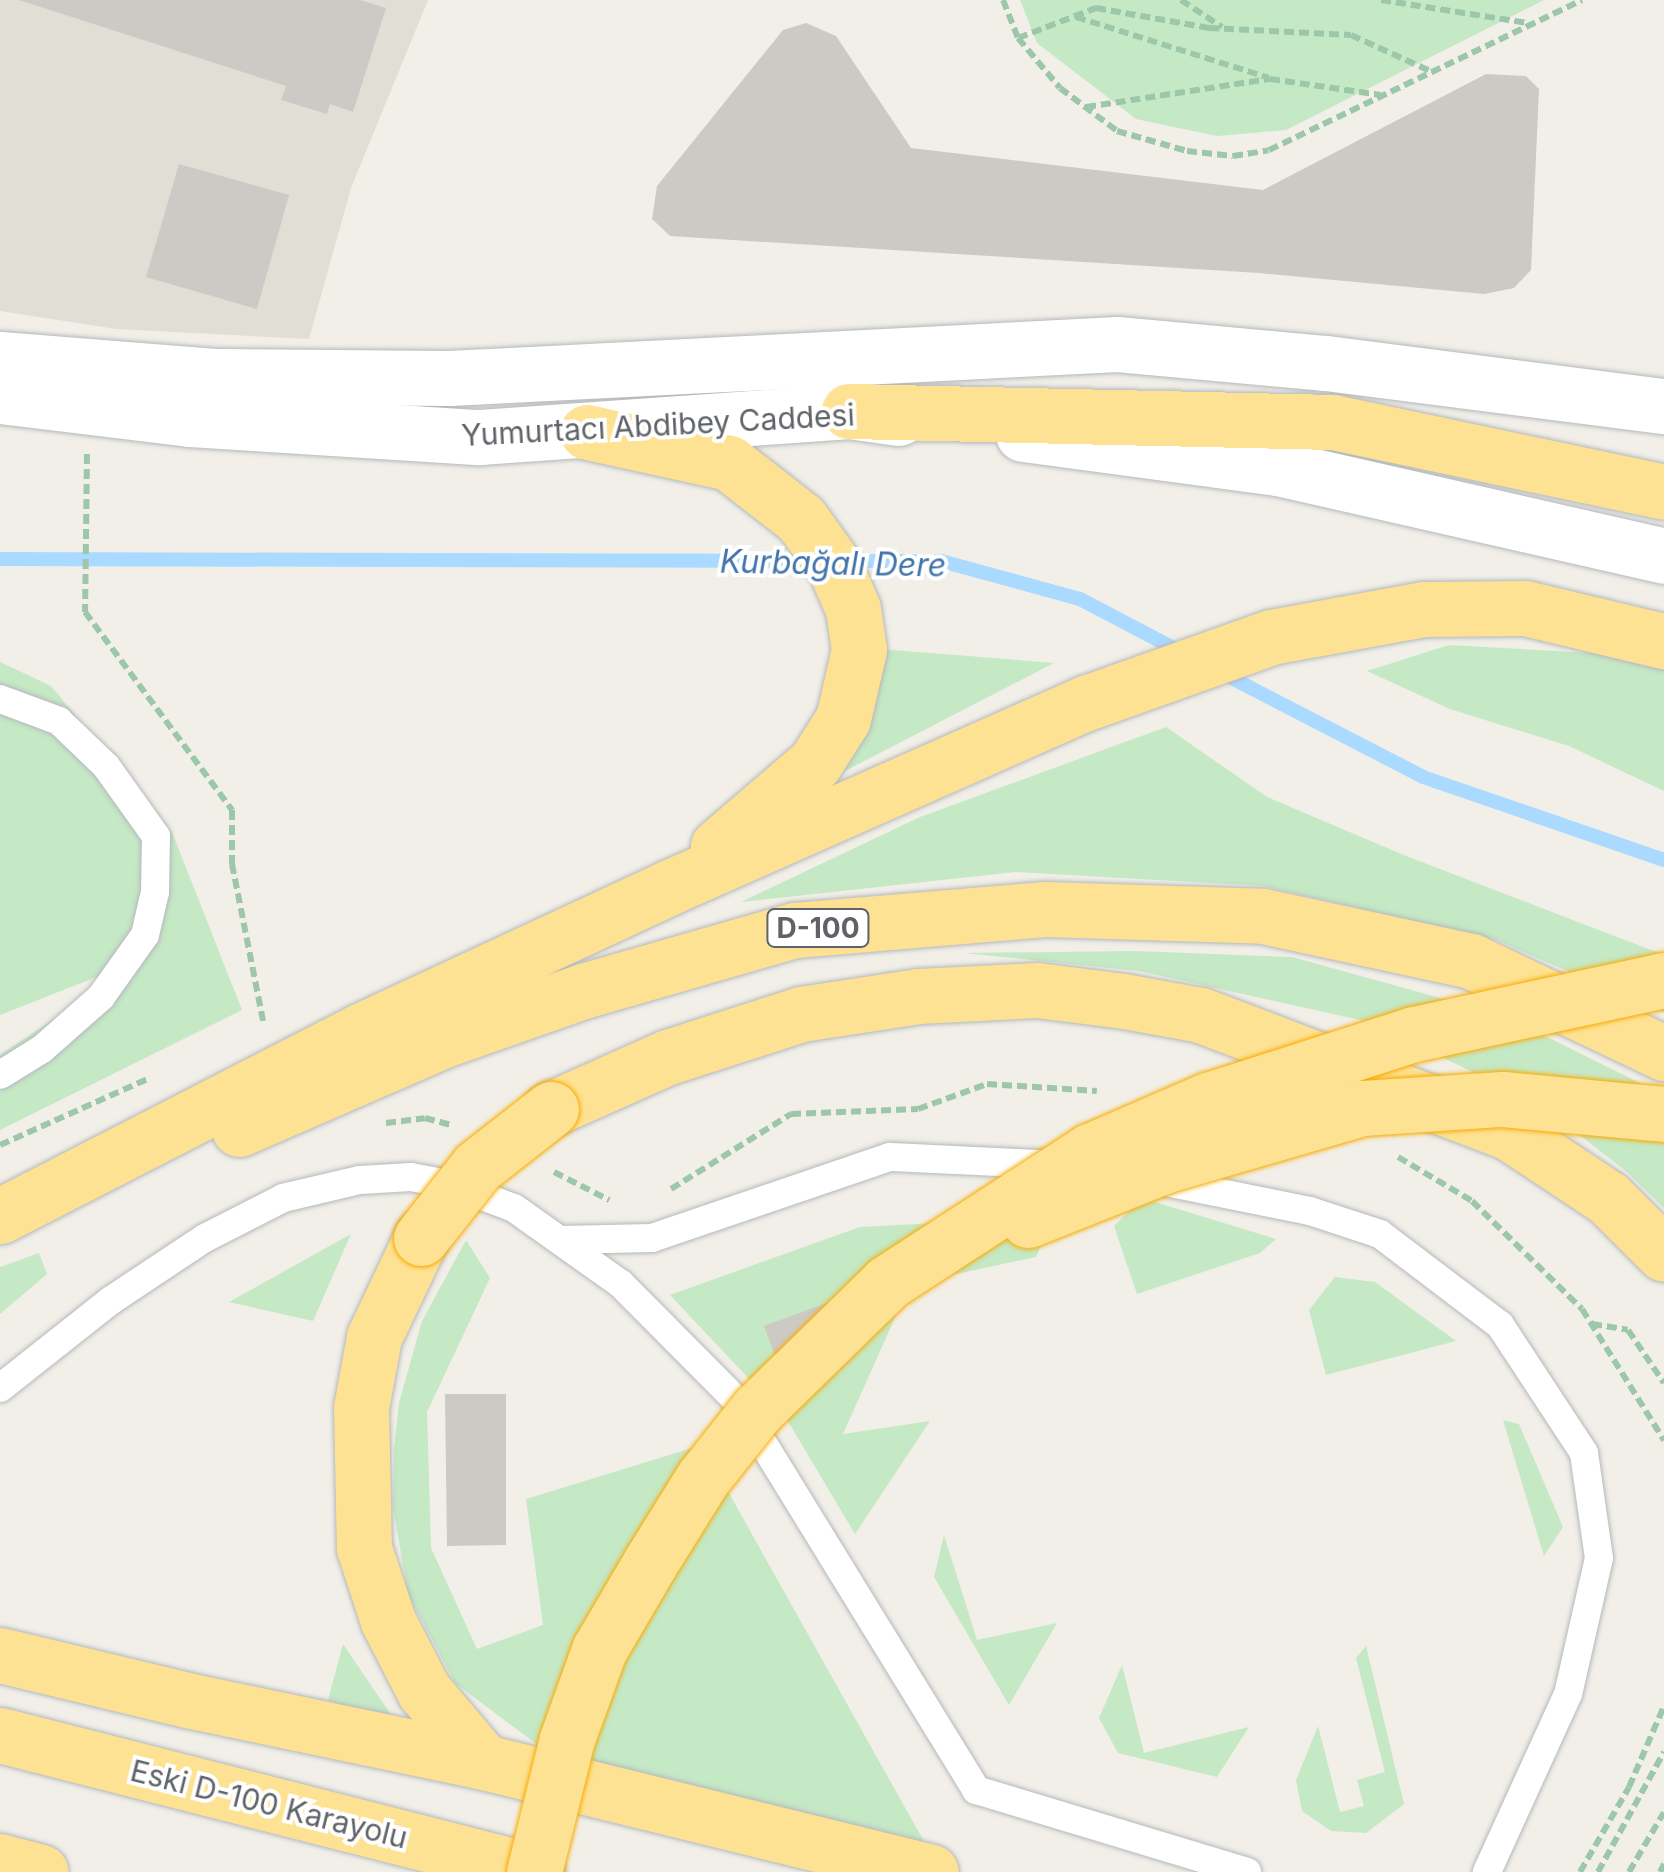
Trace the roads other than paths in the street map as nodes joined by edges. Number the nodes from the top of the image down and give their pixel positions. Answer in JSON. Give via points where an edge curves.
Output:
{"nodes":[{"id":1,"x":0,"y":359,"type":"edge"},
{"id":2,"x":0,"y":396,"type":"edge"},
{"id":3,"x":1664,"y":406,"type":"edge"},
{"id":4,"x":849,"y":411,"type":"junction"},
{"id":5,"x":587,"y":432,"type":"junction"},
{"id":6,"x":1664,"y":492,"type":"edge"},
{"id":7,"x":1664,"y":556,"type":"edge"},
{"id":8,"x":1664,"y":641,"type":"edge"},
{"id":9,"x":0,"y":699,"type":"edge"},
{"id":10,"x":670,"y":886,"type":"junction"},
{"id":11,"x":1664,"y":980,"type":"edge"},
{"id":12,"x":1664,"y":1053,"type":"edge"},
{"id":13,"x":0,"y":1074,"type":"edge"},
{"id":14,"x":1664,"y":1114,"type":"edge"},
{"id":15,"x":0,"y":1216,"type":"edge"},
{"id":16,"x":0,"y":1225,"type":"edge"},
{"id":17,"x":560,"y":1240,"type":"junction"},
{"id":18,"x":1664,"y":1254,"type":"edge"},
{"id":19,"x":928,"y":1260,"type":"junction"},
{"id":20,"x":0,"y":1388,"type":"edge"},
{"id":21,"x":0,"y":1655,"type":"edge"},
{"id":22,"x":0,"y":1736,"type":"edge"},
{"id":23,"x":484,"y":1762,"type":"junction"},
{"id":24,"x":0,"y":1861,"type":"edge"},
{"id":25,"x":42,"y":1872,"type":"edge"},
{"id":26,"x":536,"y":1872,"type":"edge"},
{"id":27,"x":931,"y":1872,"type":"edge"},
{"id":28,"x":1248,"y":1872,"type":"edge"},
{"id":29,"x":1487,"y":1872,"type":"edge"}],
"edges":[{"from":1,"to":3,"type":"main road","via":[[217,376],[449,378],[1117,344]]},
{"from":2,"to":5,"type":"main road","name":"Yumurtacı Abdibey Caddesi","via":[[84,409],[479,438]]},
{"from":4,"to":5,"type":"main road","name":"Yumurtacı Abdibey Caddesi"},
{"from":4,"to":6,"type":"highway","via":[[1333,422]]},
{"from":4,"to":7,"type":"main road","name":"Yumurtacı Abdibey Caddesi","via":[[1278,468]]},
{"from":5,"to":10,"type":"highway","via":[[729,463],[801,518],[834,565],[853,609],[859,650],[843,719],[815,763]]},
{"from":8,"to":10,"type":"highway","via":[[1525,608],[1424,609],[1270,638],[1086,703]]},
{"from":9,"to":13,"type":"lane","via":[[59,720],[106,766],[156,836],[155,892],[145,935],[100,998],[42,1049]]},
{"from":10,"to":15,"type":"highway","via":[[360,1031]]},
{"from":11,"to":19,"type":"highway","bridge":true,"via":[[1414,1034],[1208,1100],[1090,1152]]},
{"from":12,"to":16,"type":"highway","number":"D-100","via":[[1471,961],[1263,916],[1045,909],[795,930],[583,990],[441,1041]]},
{"from":14,"to":19,"type":"highway","bridge":true,"via":[[1503,1100],[1362,1108],[1166,1165]]},
{"from":17,"to":20,"type":"lane","via":[[514,1208],[454,1185],[411,1178],[360,1180],[283,1198],[205,1238],[110,1300]]},
{"from":17,"to":28,"type":"lane","via":[[621,1284],[737,1401],[976,1790]]},
{"from":17,"to":29,"type":"lane","via":[[652,1238],[890,1157],[1090,1166],[1310,1211],[1380,1234],[1500,1325],[1584,1453],[1599,1558],[1568,1694]]},
{"from":18,"to":23,"type":"highway","bridge":true,"via":[[1608,1198],[1510,1133],[1201,1015],[1037,990],[919,996],[801,1014],[668,1058],[551,1109],[477,1167],[421,1238],[374,1337],[361,1408],[364,1548],[388,1621],[424,1691]]},
{"from":19,"to":26,"type":"highway","bridge":true,"via":[[888,1282],[807,1357],[703,1478],[599,1650],[567,1739]]},
{"from":21,"to":23,"type":"highway"},
{"from":22,"to":26,"type":"highway","name":"Eski D-100 Karayolu"},
{"from":23,"to":27,"type":"highway"},
{"from":24,"to":25,"type":"highway"}]}
